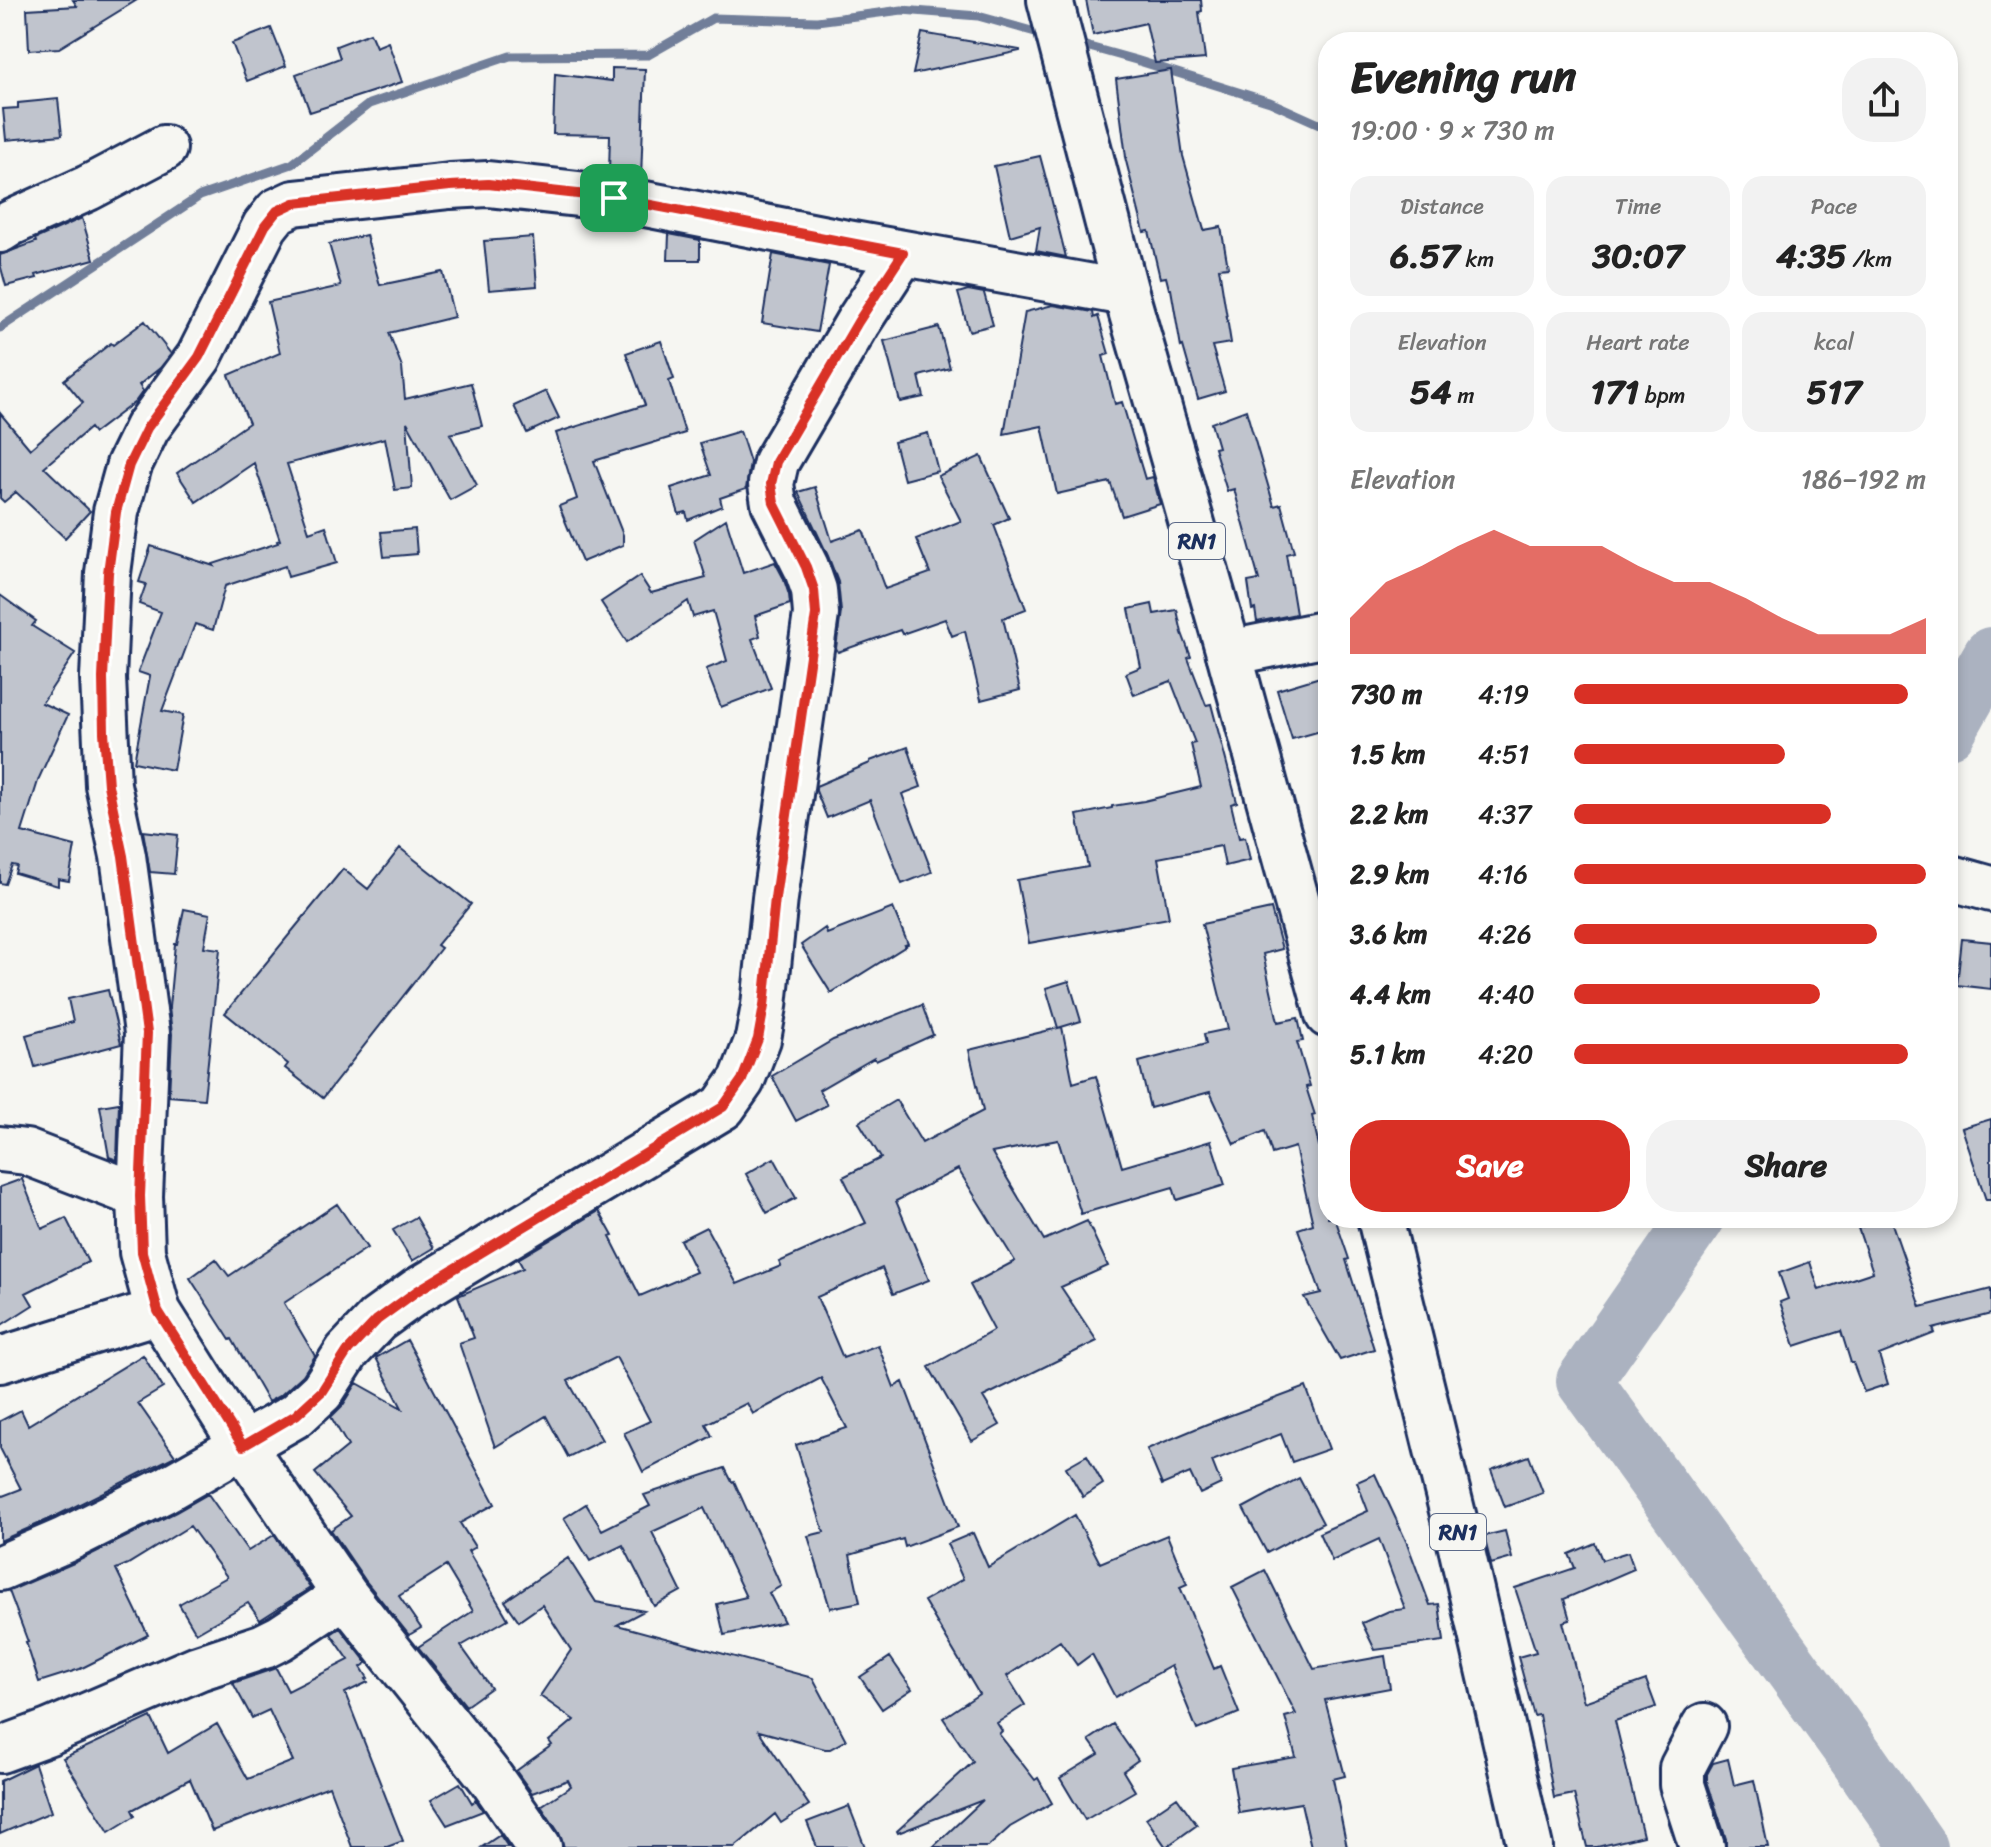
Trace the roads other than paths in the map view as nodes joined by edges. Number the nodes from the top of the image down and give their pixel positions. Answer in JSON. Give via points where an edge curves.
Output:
{"nodes":[{"id":1,"x":1051,"y":6,"type":"edge"},
{"id":2,"x":164,"y":148,"type":"dead end"},
{"id":3,"x":0,"y":193,"type":"edge"},
{"id":4,"x":44,"y":208,"type":"junction"},
{"id":5,"x":0,"y":230,"type":"edge"},
{"id":6,"x":903,"y":253,"type":"junction"},
{"id":7,"x":1126,"y":293,"type":"junction"},
{"id":8,"x":1318,"y":635,"type":"edge"},
{"id":9,"x":1229,"y":653,"type":"junction"},
{"id":10,"x":1958,"y":880,"type":"edge"},
{"id":11,"x":1991,"y":889,"type":"edge"},
{"id":12,"x":1318,"y":978,"type":"edge"},
{"id":13,"x":0,"y":1149,"type":"edge"},
{"id":14,"x":140,"y":1196,"type":"junction"},
{"id":15,"x":1382,"y":1228,"type":"edge"},
{"id":16,"x":158,"y":1311,"type":"junction"},
{"id":17,"x":0,"y":1360,"type":"edge"},
{"id":18,"x":243,"y":1446,"type":"junction"},
{"id":19,"x":0,"y":1568,"type":"edge"},
{"id":20,"x":345,"y":1595,"type":"junction"},
{"id":21,"x":1704,"y":1726,"type":"dead end"},
{"id":22,"x":0,"y":1750,"type":"edge"},
{"id":23,"x":539,"y":1847,"type":"edge"},
{"id":24,"x":1530,"y":1847,"type":"edge"},
{"id":25,"x":1702,"y":1847,"type":"edge"}],
"edges":[{"from":1,"to":7,"type":"main road","number":"RN1"},
{"from":2,"to":4,"type":"main road"},
{"from":3,"to":4,"type":"main road"},
{"from":4,"to":5,"type":"main road"},
{"from":6,"to":7,"type":"main road"},
{"from":6,"to":14,"type":"main road","via":[[614,198],[488,184],[294,203],[277,211],[199,357],[147,428],[129,465],[116,512],[108,573],[104,732],[147,1033]]},
{"from":6,"to":18,"type":"main road","via":[[776,462],[771,484],[774,503],[814,590],[816,614],[764,1006],[742,1080],[723,1107],[377,1320],[347,1352],[322,1391],[296,1415]]},
{"from":7,"to":9,"type":"main road","number":"RN1"},
{"from":8,"to":9,"type":"main road"},
{"from":9,"to":12,"type":"main road","number":"RN1"},
{"from":10,"to":11,"type":"main road"},
{"from":13,"to":14,"type":"main road","via":[[26,1152]]},
{"from":14,"to":16,"type":"main road","via":[[142,1252]]},
{"from":15,"to":24,"type":"main road","number":"RN1"},
{"from":16,"to":17,"type":"main road"},
{"from":16,"to":18,"type":"main road"},
{"from":18,"to":19,"type":"main road","via":[[165,1490]]},
{"from":18,"to":20,"type":"main road"},
{"from":20,"to":22,"type":"main road","via":[[264,1646]]},
{"from":20,"to":23,"type":"main road"},
{"from":21,"to":25,"type":"main road","via":[[1682,1768],[1682,1785]]}]}
